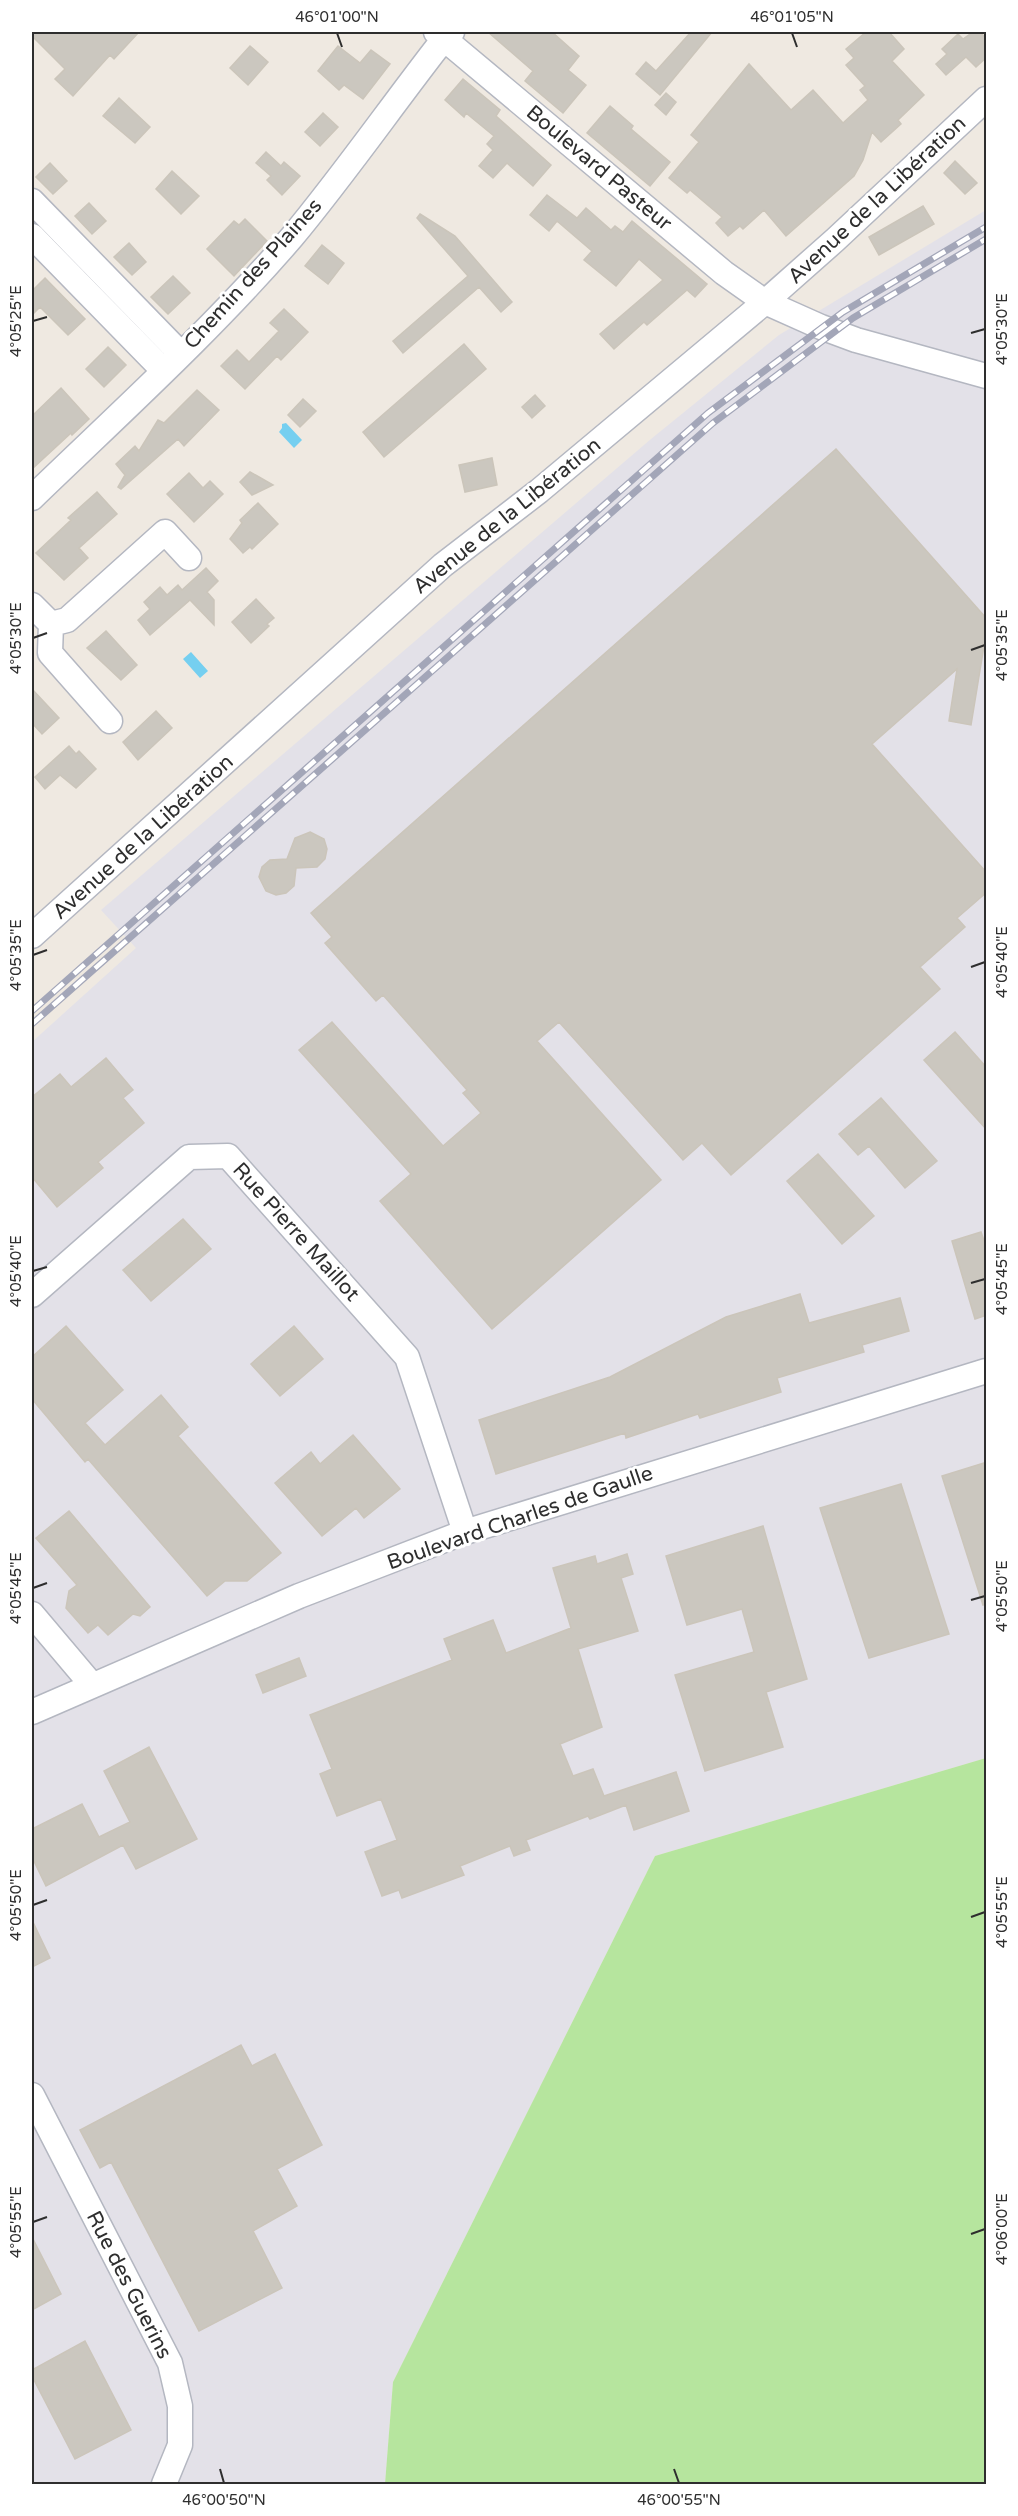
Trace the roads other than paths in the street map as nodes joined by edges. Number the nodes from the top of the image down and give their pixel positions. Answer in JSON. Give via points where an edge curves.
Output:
{"nodes":[{"id":1,"x":444,"y":34,"type":"edge"},
{"id":2,"x":987,"y":99,"type":"edge"},
{"id":3,"x":32,"y":201,"type":"edge"},
{"id":4,"x":32,"y":236,"type":"edge"},
{"id":5,"x":765,"y":302,"type":"junction"},
{"id":6,"x":182,"y":354,"type":"junction"},
{"id":7,"x":164,"y":371,"type":"junction"},
{"id":8,"x":987,"y":376,"type":"edge"},
{"id":9,"x":32,"y":498,"type":"edge"},
{"id":10,"x":189,"y":558,"type":"dead end"},
{"id":11,"x":32,"y":605,"type":"edge"},
{"id":12,"x":51,"y":624,"type":"junction"},
{"id":13,"x":110,"y":721,"type":"dead end"},
{"id":14,"x":32,"y":936,"type":"edge"},
{"id":15,"x":32,"y":1295,"type":"edge"},
{"id":16,"x":987,"y":1371,"type":"edge"},
{"id":17,"x":465,"y":1532,"type":"junction"},
{"id":18,"x":32,"y":1614,"type":"edge"},
{"id":19,"x":92,"y":1685,"type":"junction"},
{"id":20,"x":32,"y":1712,"type":"edge"},
{"id":21,"x":32,"y":2095,"type":"edge"},
{"id":22,"x":164,"y":2484,"type":"edge"}],
"edges":[{"from":1,"to":5,"type":"street","name":"Boulevard Pasteur","via":[[724,273]]},
{"from":1,"to":6,"type":"street","name":"Chemin des Plaines","via":[[292,236]]},
{"from":2,"to":5,"type":"street","name":"Avenue de la Libération"},
{"from":3,"to":6,"type":"street"},
{"from":4,"to":7,"type":"street"},
{"from":5,"to":8,"type":"street","name":"Boulevard Pasteur","via":[[856,340]]},
{"from":5,"to":14,"type":"street","name":"Avenue de la Libération","via":[[539,491],[443,565]]},
{"from":6,"to":7,"type":"street","name":"Chemin des Plaines"},
{"from":7,"to":9,"type":"street","name":"Chemin des Plaines"},
{"from":10,"to":12,"type":"street","via":[[165,532],[67,620]]},
{"from":11,"to":12,"type":"street"},
{"from":12,"to":13,"type":"street","via":[[50,653]]},
{"from":15,"to":17,"type":"street","name":"Rue Pierre Maillot","via":[[189,1157],[228,1156],[407,1357]]},
{"from":16,"to":17,"type":"street","name":"Boulevard Charles de Gaulle"},
{"from":17,"to":19,"type":"street","name":"Boulevard Charles de Gaulle","via":[[299,1596]]},
{"from":18,"to":19,"type":"street"},
{"from":19,"to":20,"type":"street","name":"Boulevard Charles de Gaulle"},
{"from":21,"to":22,"type":"street","name":"Rue des Guerins","via":[[170,2362],[180,2406],[180,2445]]}]}
